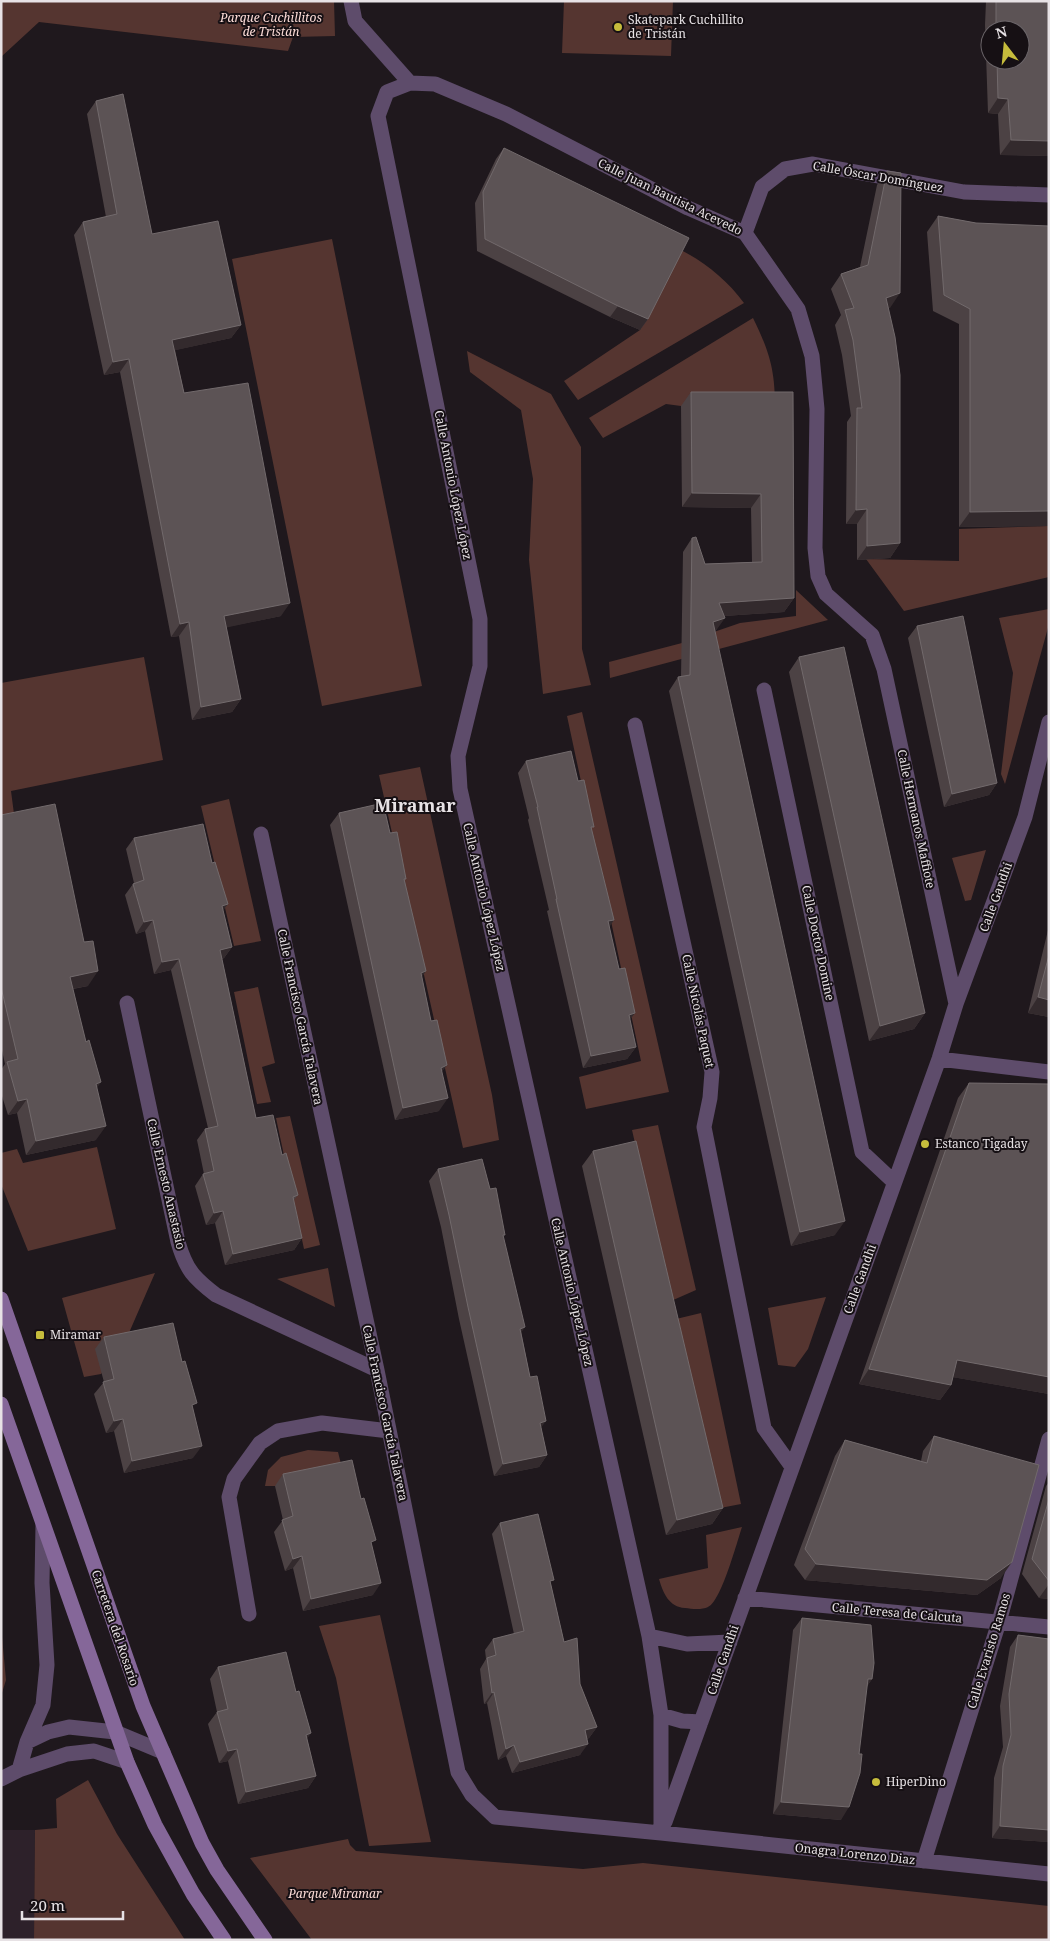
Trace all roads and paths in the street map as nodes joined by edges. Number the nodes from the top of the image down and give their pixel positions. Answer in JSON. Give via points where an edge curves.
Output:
{"nodes":[{"id":1,"x":351,"y":1,"type":"edge"},
{"id":2,"x":410,"y":83,"type":"junction"},
{"id":3,"x":1049,"y":195,"type":"edge"},
{"id":4,"x":745,"y":233,"type":"junction"},
{"id":5,"x":872,"y":635,"type":"joint"},
{"id":6,"x":764,"y":690,"type":"dead end"},
{"id":7,"x":1049,"y":722,"type":"edge"},
{"id":8,"x":634,"y":725,"type":"dead end"},
{"id":9,"x":261,"y":834,"type":"dead end"},
{"id":10,"x":127,"y":1003,"type":"dead end"},
{"id":11,"x":956,"y":1004,"type":"junction"},
{"id":12,"x":939,"y":1059,"type":"junction"},
{"id":13,"x":1049,"y":1072,"type":"edge"},
{"id":14,"x":894,"y":1182,"type":"junction"},
{"id":15,"x":1,"y":1299,"type":"edge"},
{"id":16,"x":377,"y":1370,"type":"junction"},
{"id":17,"x":1,"y":1404,"type":"edge"},
{"id":18,"x":389,"y":1431,"type":"junction"},
{"id":19,"x":1049,"y":1439,"type":"edge"},
{"id":20,"x":792,"y":1467,"type":"junction"},
{"id":21,"x":43,"y":1525,"type":"junction"},
{"id":22,"x":744,"y":1598,"type":"junction"},
{"id":23,"x":249,"y":1614,"type":"dead end"},
{"id":24,"x":999,"y":1622,"type":"junction"},
{"id":25,"x":1049,"y":1627,"type":"edge"},
{"id":26,"x":649,"y":1636,"type":"junction"},
{"id":27,"x":730,"y":1642,"type":"junction"},
{"id":28,"x":661,"y":1714,"type":"junction"},
{"id":29,"x":701,"y":1722,"type":"junction"},
{"id":30,"x":115,"y":1732,"type":"junction"},
{"id":31,"x":28,"y":1742,"type":"junction"},
{"id":32,"x":163,"y":1752,"type":"junction"},
{"id":33,"x":127,"y":1762,"type":"junction"},
{"id":34,"x":19,"y":1770,"type":"junction"},
{"id":35,"x":2,"y":1777,"type":"edge"},
{"id":36,"x":661,"y":1833,"type":"junction"},
{"id":37,"x":924,"y":1861,"type":"junction"},
{"id":38,"x":1049,"y":1874,"type":"edge"},
{"id":39,"x":224,"y":1940,"type":"edge"},
{"id":40,"x":265,"y":1940,"type":"edge"}],
"edges":[{"from":1,"to":2,"type":"street","via":[[355,21]]},
{"from":2,"to":4,"type":"street","name":"Calle Juan Bautista Acevedo","via":[[435,84],[506,114],[688,208]]},
{"from":2,"to":26,"type":"street","name":"Calle Antonio López López","via":[[387,92],[378,116],[480,619],[480,666],[458,756],[460,790]]},
{"from":3,"to":4,"type":"street","name":"Calle Óscar Domínguez","via":[[964,192],[813,164],[785,169],[762,187]]},
{"from":4,"to":5,"type":"street","name":"Calle Juan Bautista Acevedo","via":[[798,309],[812,356],[817,409],[815,548],[818,576],[826,594]]},
{"from":5,"to":11,"type":"street","name":"Calle Hermanos Maffiote","via":[[884,669]]},
{"from":6,"to":14,"type":"street","name":"Calle Doctor Domine","via":[[862,1152]]},
{"from":7,"to":11,"type":"street","name":"Calle Gandhi","via":[[1025,817]]},
{"from":8,"to":20,"type":"street","name":"Calle Nicolás Paquet","via":[[712,1072],[704,1127],[764,1428]]},
{"from":9,"to":16,"type":"street","name":"Calle Francisco García Talavera"},
{"from":10,"to":16,"type":"street","name":"Calle Ernesto Anastasio","via":[[178,1242],[184,1261],[196,1279],[216,1295]]},
{"from":11,"to":12,"type":"street","name":"Calle Gandhi"},
{"from":12,"to":13,"type":"street"},
{"from":12,"to":14,"type":"street","name":"Calle Gandhi"},
{"from":14,"to":20,"type":"street","name":"Calle Gandhi"},
{"from":15,"to":32,"type":"main road","name":"Carretera del Rosario","via":[[143,1706]]},
{"from":16,"to":18,"type":"street","name":"Calle Francisco García Talavera"},
{"from":17,"to":21,"type":"main road"},
{"from":18,"to":23,"type":"street","via":[[322,1423],[278,1431],[260,1442],[234,1479],[229,1496]]},
{"from":18,"to":36,"type":"street","name":"Calle Francisco García Talavera","via":[[458,1772],[472,1795],[495,1817]]},
{"from":19,"to":24,"type":"street","name":"Calle Evaristo Ramos"},
{"from":20,"to":22,"type":"street","name":"Calle Gandhi"},
{"from":21,"to":30,"type":"main road"},
{"from":21,"to":31,"type":"street","via":[[42,1583],[47,1665],[43,1705]]},
{"from":22,"to":24,"type":"street","name":"Calle Teresa de Calcuta"},
{"from":22,"to":27,"type":"street","name":"Calle Gandhi"},
{"from":24,"to":25,"type":"street","name":"Calle Teresa de Calcuta"},
{"from":24,"to":37,"type":"street","name":"Calle Evaristo Ramos"},
{"from":26,"to":27,"type":"street","via":[[687,1644]]},
{"from":26,"to":28,"type":"street","name":"Calle Antonio López López"},
{"from":27,"to":29,"type":"street","name":"Calle Gandhi"},
{"from":28,"to":29,"type":"street","via":[[682,1721]]},
{"from":28,"to":36,"type":"street","name":"Calle Antonio López López"},
{"from":29,"to":36,"type":"street","name":"Calle Gandhi"},
{"from":30,"to":31,"type":"street","via":[[69,1727],[48,1732]]},
{"from":30,"to":32,"type":"street"},
{"from":30,"to":33,"type":"main road"},
{"from":31,"to":34,"type":"street"},
{"from":32,"to":40,"type":"main road","name":"Carretera del Rosario","via":[[202,1843]]},
{"from":33,"to":34,"type":"street","via":[[94,1751],[67,1754]]},
{"from":33,"to":39,"type":"main road","via":[[155,1825],[193,1894]]},
{"from":34,"to":35,"type":"street"},
{"from":36,"to":37,"type":"street","name":"Onagra Lorenzo Diaz"},
{"from":37,"to":38,"type":"street","name":"Onagra Lorenzo Diaz"}]}
